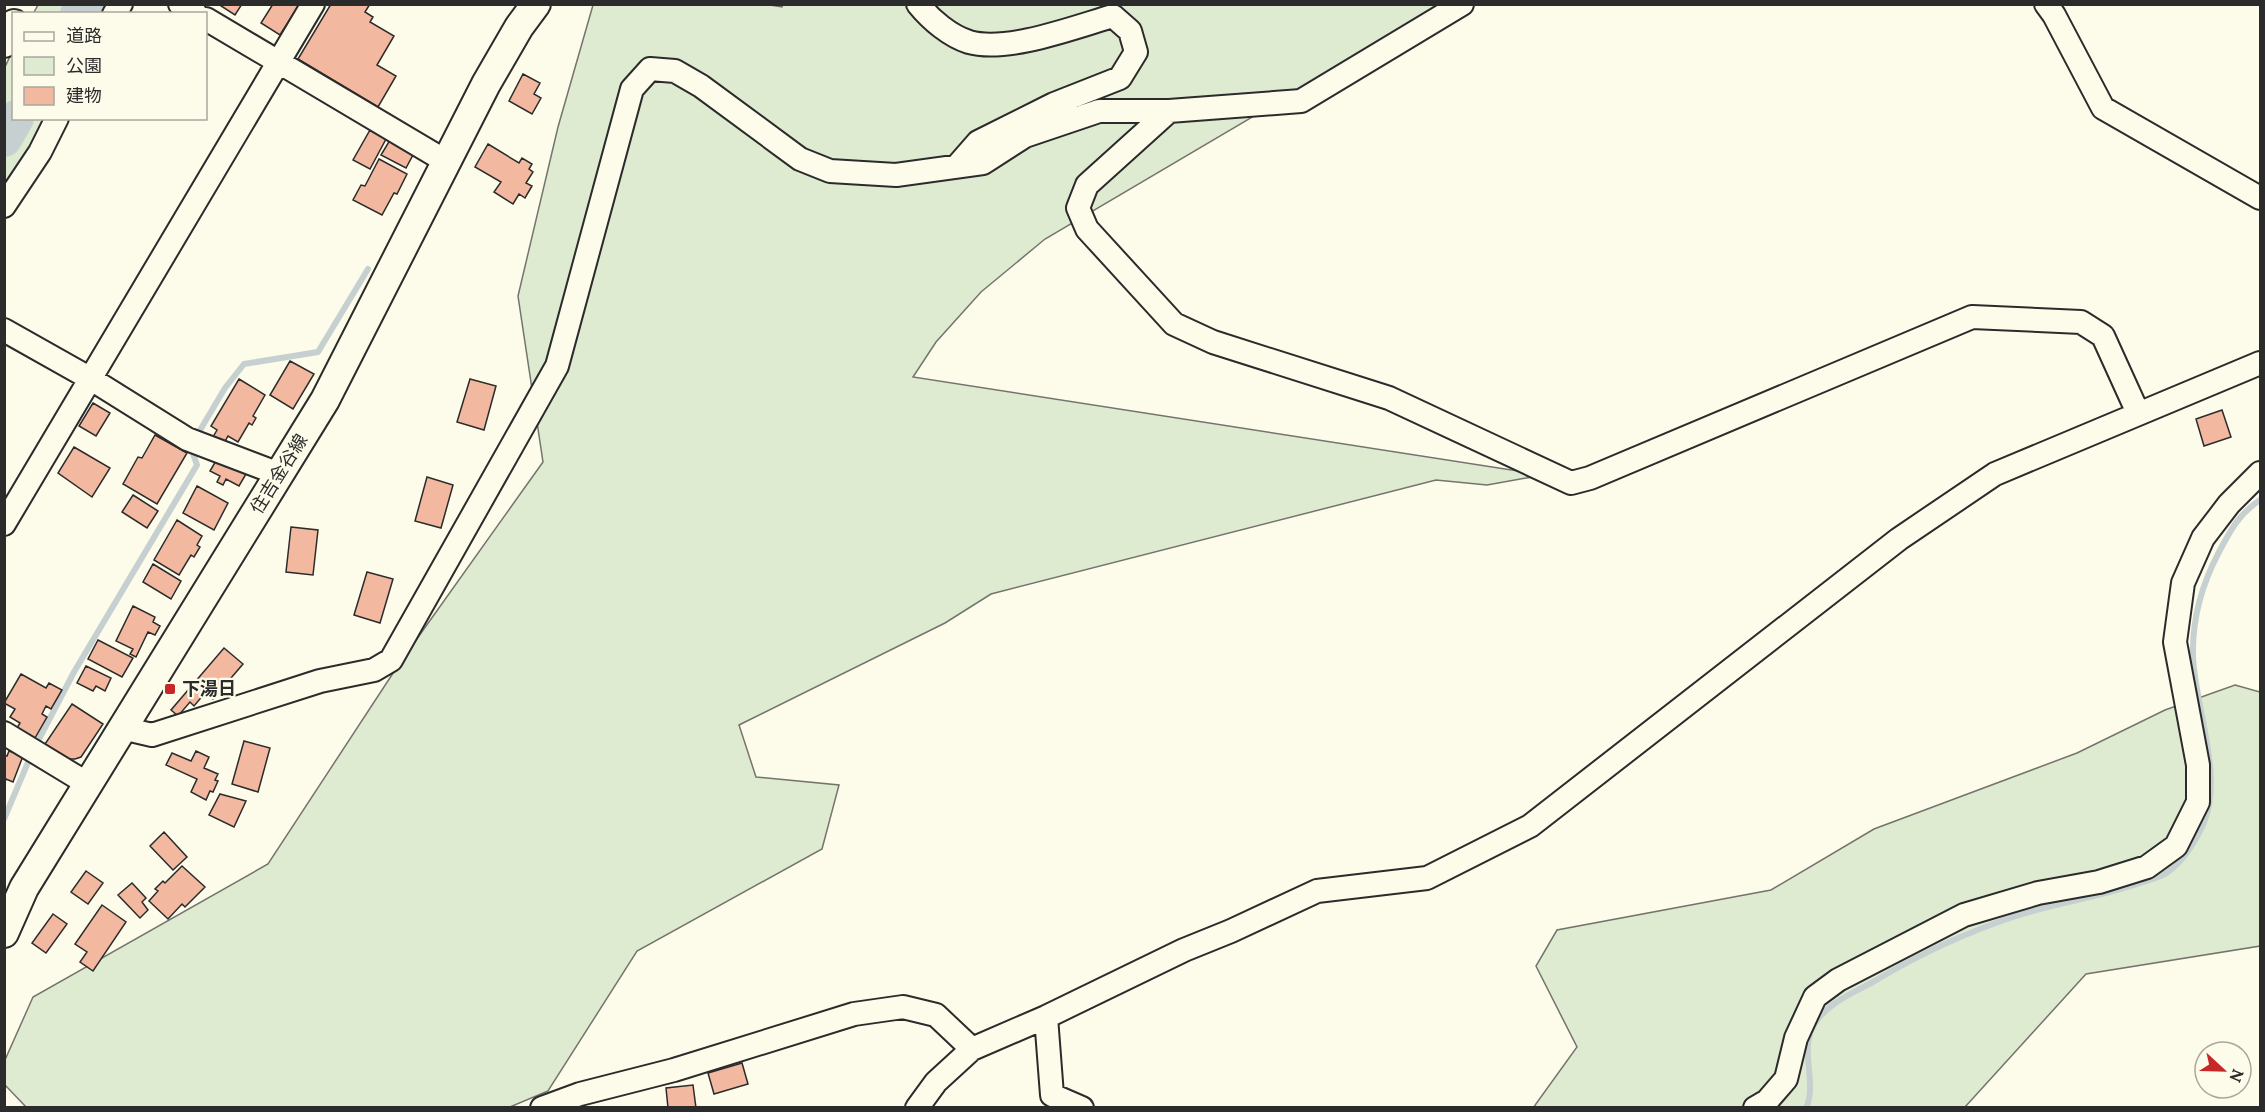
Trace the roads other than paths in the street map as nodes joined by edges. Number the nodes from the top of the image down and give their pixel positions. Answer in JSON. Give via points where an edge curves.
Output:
{"nodes":[{"id":1,"x":180,"y":4,"type":"edge"},
{"id":2,"x":313,"y":4,"type":"edge"},
{"id":3,"x":536,"y":4,"type":"edge"},
{"id":4,"x":918,"y":4,"type":"edge"},
{"id":5,"x":1462,"y":4,"type":"edge"},
{"id":6,"x":2046,"y":4,"type":"edge"},
{"id":7,"x":193,"y":12,"type":"edge"},
{"id":8,"x":207,"y":20,"type":"edge"},
{"id":9,"x":12,"y":28,"type":"edge"},
{"id":10,"x":4,"y":42,"type":"edge"},
{"id":11,"x":279,"y":61,"type":"junction"},
{"id":12,"x":1169,"y":111,"type":"junction"},
{"id":13,"x":56,"y":120,"type":"edge"},
{"id":14,"x":447,"y":162,"type":"junction"},
{"id":15,"x":957,"y":166,"type":"junction"},
{"id":16,"x":2260,"y":198,"type":"edge"},
{"id":17,"x":4,"y":206,"type":"edge"},
{"id":18,"x":4,"y":330,"type":"edge"},
{"id":19,"x":2260,"y":363,"type":"edge"},
{"id":20,"x":91,"y":379,"type":"junction"},
{"id":21,"x":2138,"y":413,"type":"junction"},
{"id":22,"x":2260,"y":473,"type":"edge"},
{"id":23,"x":279,"y":474,"type":"junction"},
{"id":24,"x":4,"y":524,"type":"edge"},
{"id":25,"x":122,"y":728,"type":"junction"},
{"id":26,"x":4,"y":733,"type":"edge"},
{"id":27,"x":88,"y":784,"type":"junction"},
{"id":28,"x":4,"y":933,"type":"edge"},
{"id":29,"x":1046,"y":1017,"type":"junction"},
{"id":30,"x":972,"y":1049,"type":"junction"},
{"id":31,"x":542,"y":1107,"type":"edge"},
{"id":32,"x":917,"y":1107,"type":"edge"},
{"id":33,"x":1082,"y":1107,"type":"edge"},
{"id":34,"x":1755,"y":1107,"type":"edge"}],
"edges":[{"from":1,"to":7,"type":"street"},
{"from":2,"to":11,"type":"street"},
{"from":3,"to":14,"type":"main road","name":"住吉金谷線","via":[[486,84]]},
{"from":4,"to":15,"type":"street","via":[[946,31],[970,42],[998,44],[1040,38],[1113,16],[1130,31],[1136,52],[1120,78],[1054,104],[978,142]]},
{"from":5,"to":12,"type":"street","via":[[1301,101]]},
{"from":6,"to":16,"type":"street","via":[[2103,108]]},
{"from":8,"to":11,"type":"street"},
{"from":9,"to":10,"type":"main road"},
{"from":11,"to":14,"type":"street"},
{"from":11,"to":20,"type":"street"},
{"from":12,"to":15,"type":"street","via":[[1099,111],[1025,136],[982,163]]},
{"from":12,"to":21,"type":"street","via":[[1087,185],[1078,208],[1087,229],[1174,324],[1213,342],[1389,398],[1571,483],[1972,317],[2081,322],[2103,336]]},
{"from":13,"to":17,"type":"street"},
{"from":14,"to":23,"type":"main road","name":"住吉金谷線","via":[[325,400]]},
{"from":15,"to":25,"type":"street","via":[[896,175],[830,171],[800,159],[701,86],[675,72],[650,69],[632,89],[557,366],[391,660],[374,670],[320,681],[152,735]]},
{"from":18,"to":20,"type":"street"},
{"from":19,"to":21,"type":"street"},
{"from":20,"to":23,"type":"street","via":[[192,441]]},
{"from":20,"to":24,"type":"street"},
{"from":21,"to":29,"type":"street","via":[[1995,474],[1899,539],[1530,826],[1427,878],[1317,891]]},
{"from":22,"to":34,"type":"street","via":[[2203,538],[2183,583],[2175,642],[2198,765],[2198,802],[2176,846],[2147,867],[1964,915],[1838,980],[1815,997],[1796,1038],[1786,1079],[1767,1101]]},
{"from":23,"to":25,"type":"main road","name":"住吉金谷線"},
{"from":25,"to":27,"type":"main road","name":"住吉金谷線"},
{"from":26,"to":27,"type":"street"},
{"from":27,"to":28,"type":"main road","name":"住吉金谷線","via":[[24,888]]},
{"from":29,"to":30,"type":"street"},
{"from":29,"to":33,"type":"street","via":[[1052,1095]]},
{"from":30,"to":31,"type":"street","via":[[936,1015],[903,1007],[854,1014]]},
{"from":30,"to":32,"type":"street","via":[[936,1082]]}]}
